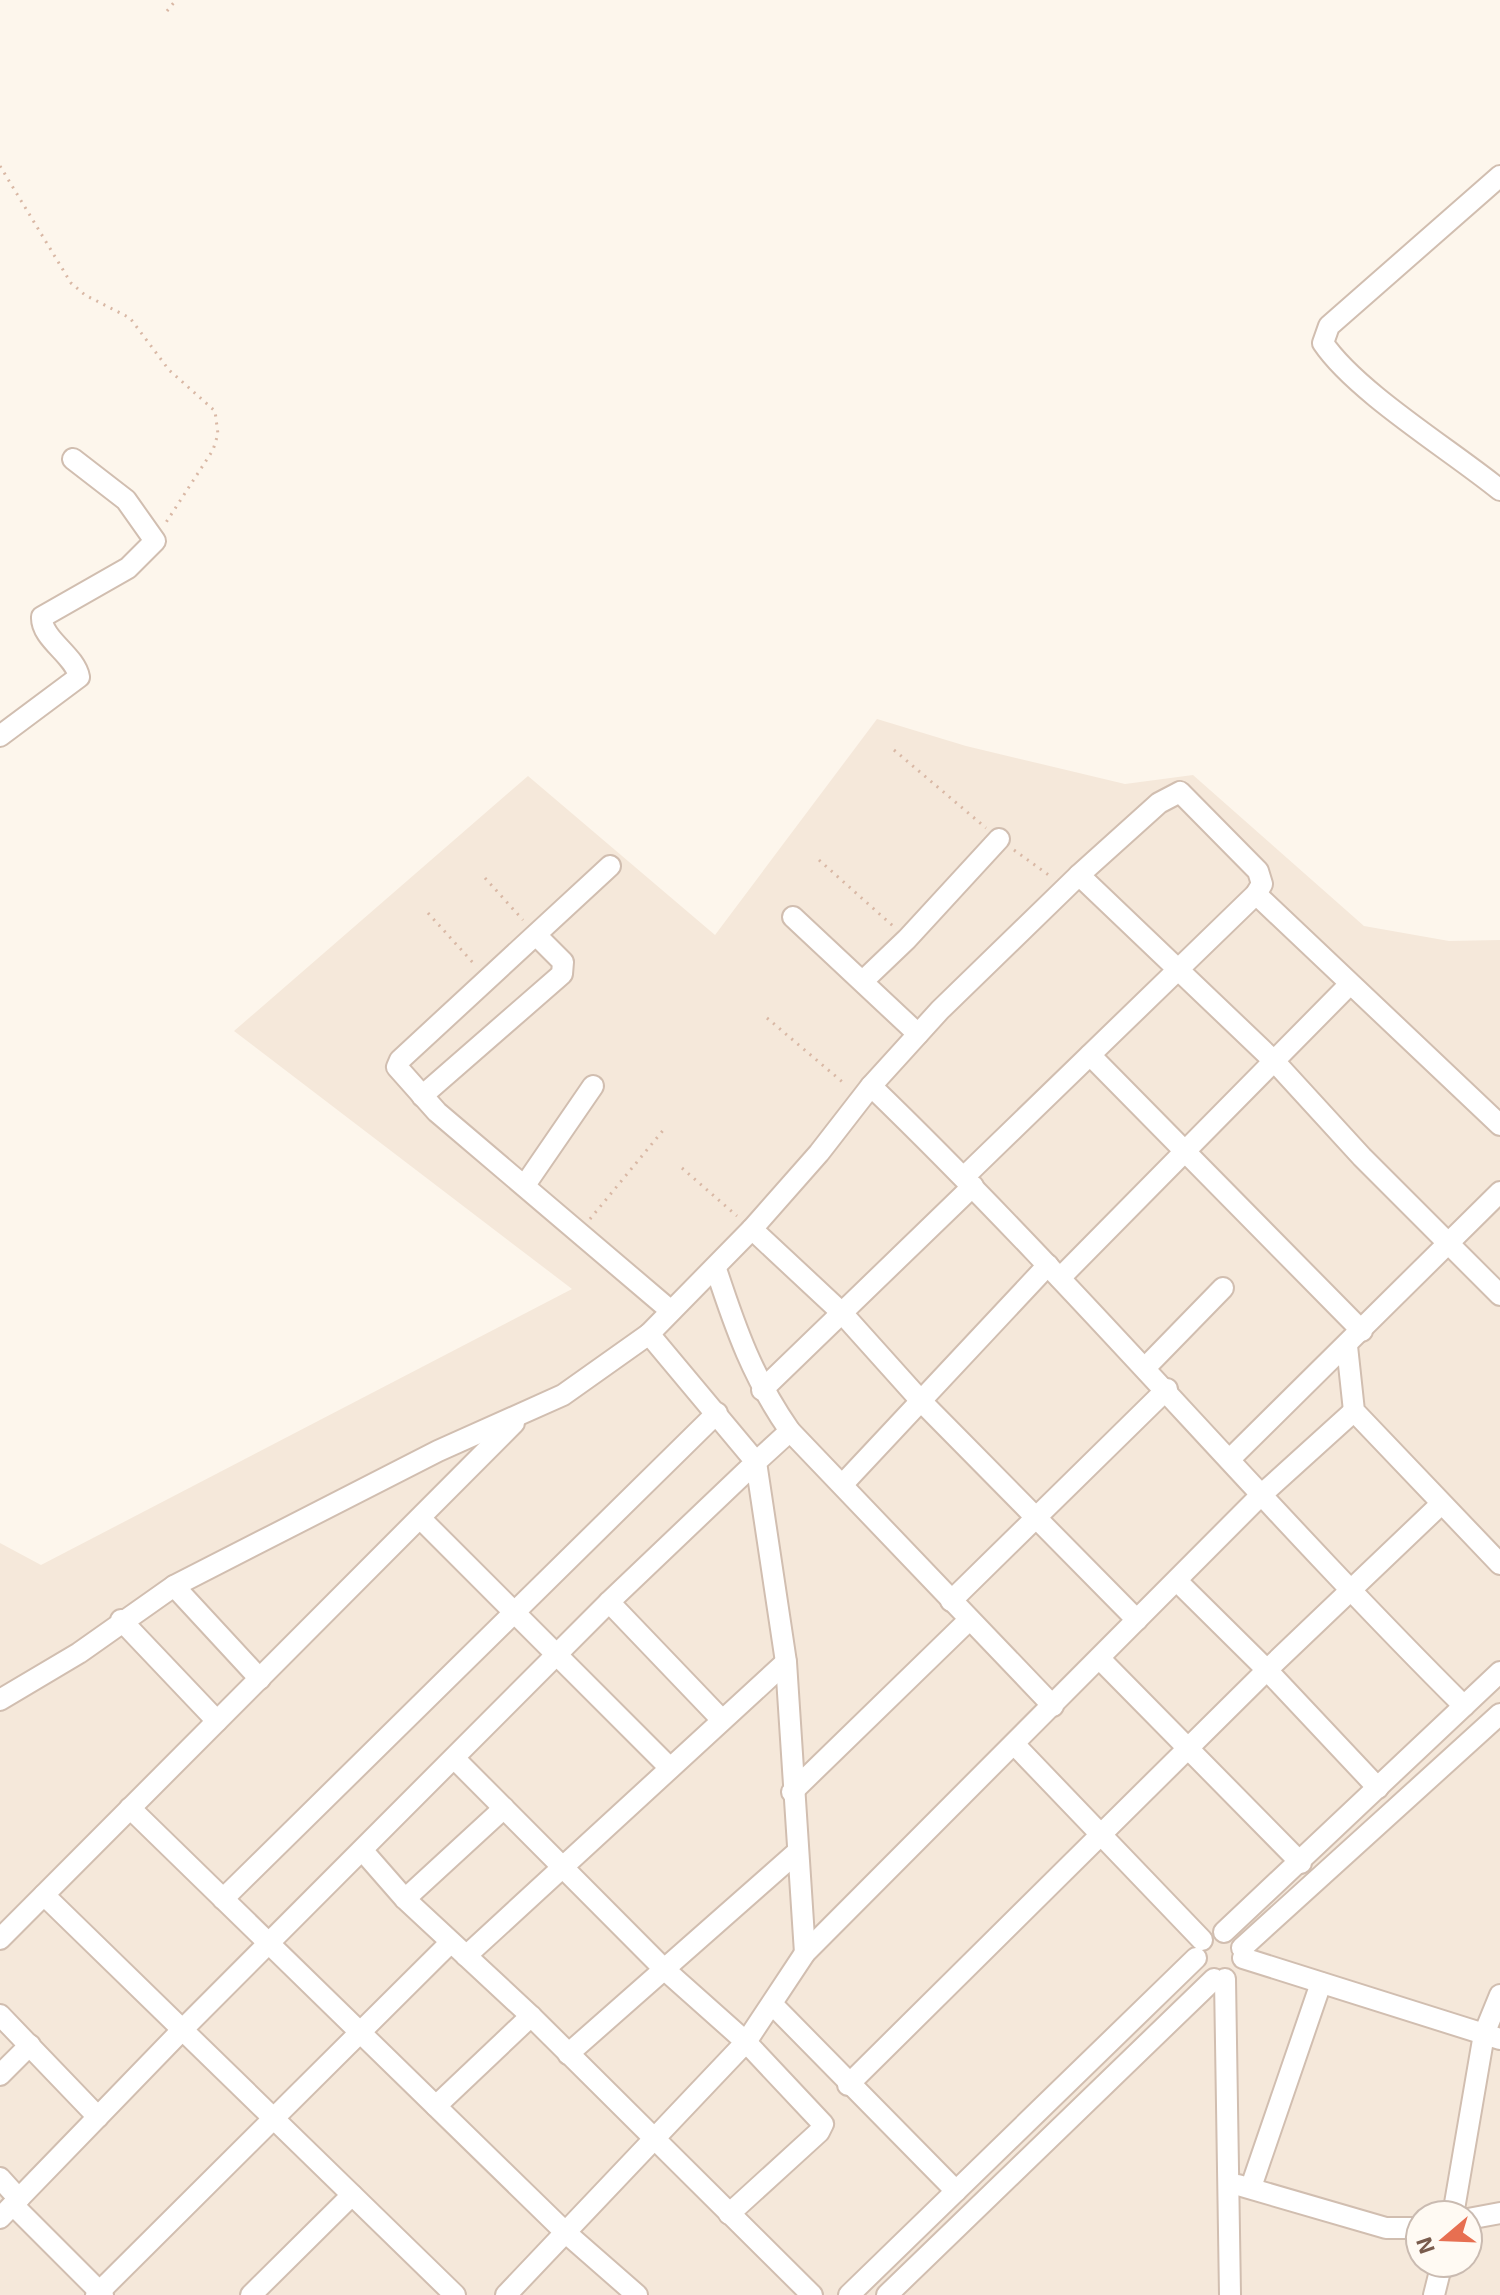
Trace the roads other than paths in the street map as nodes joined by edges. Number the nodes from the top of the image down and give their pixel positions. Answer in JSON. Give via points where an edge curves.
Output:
{"nodes":[{"id":1,"x":1500,"y":176,"type":"edge"},
{"id":2,"x":73,"y":459,"type":"dead end"},
{"id":3,"x":1500,"y":490,"type":"edge"},
{"id":4,"x":0,"y":736,"type":"edge"},
{"id":5,"x":999,"y":839,"type":"road end"},
{"id":6,"x":610,"y":866,"type":"dead end"},
{"id":7,"x":1072,"y":882,"type":"junction"},
{"id":8,"x":1256,"y":894,"type":"junction"},
{"id":9,"x":793,"y":917,"type":"dead end"},
{"id":10,"x":536,"y":935,"type":"junction"},
{"id":11,"x":1176,"y":970,"type":"junction"},
{"id":12,"x":863,"y":981,"type":"junction"},
{"id":13,"x":1349,"y":985,"type":"junction"},
{"id":14,"x":918,"y":1034,"type":"junction"},
{"id":15,"x":1090,"y":1055,"type":"junction"},
{"id":16,"x":1275,"y":1062,"type":"junction"},
{"id":17,"x":593,"y":1086,"type":"dead end"},
{"id":18,"x":866,"y":1092,"type":"junction"},
{"id":19,"x":422,"y":1096,"type":"junction"},
{"id":20,"x":1500,"y":1125,"type":"edge"},
{"id":21,"x":1184,"y":1154,"type":"junction"},
{"id":22,"x":969,"y":1181,"type":"junction"},
{"id":23,"x":525,"y":1185,"type":"junction"},
{"id":24,"x":1500,"y":1192,"type":"edge"},
{"id":25,"x":752,"y":1229,"type":"junction"},
{"id":26,"x":1449,"y":1243,"type":"junction"},
{"id":27,"x":716,"y":1269,"type":"junction"},
{"id":28,"x":1054,"y":1272,"type":"junction"},
{"id":29,"x":1223,"y":1288,"type":"dead end"},
{"id":30,"x":1500,"y":1295,"type":"edge"},
{"id":31,"x":671,"y":1311,"type":"junction"},
{"id":32,"x":842,"y":1313,"type":"junction"},
{"id":33,"x":1362,"y":1331,"type":"junction"},
{"id":34,"x":649,"y":1334,"type":"junction"},
{"id":35,"x":1347,"y":1346,"type":"junction"},
{"id":36,"x":1145,"y":1368,"type":"junction"},
{"id":37,"x":1167,"y":1389,"type":"junction"},
{"id":38,"x":762,"y":1390,"type":"junction"},
{"id":39,"x":921,"y":1401,"type":"junction"},
{"id":40,"x":1354,"y":1411,"type":"junction"},
{"id":41,"x":717,"y":1413,"type":"junction"},
{"id":42,"x":522,"y":1416,"type":"junction"},
{"id":43,"x":790,"y":1431,"type":"junction"},
{"id":44,"x":1230,"y":1459,"type":"junction"},
{"id":45,"x":756,"y":1462,"type":"junction"},
{"id":46,"x":843,"y":1484,"type":"junction"},
{"id":47,"x":1260,"y":1496,"type":"junction"},
{"id":48,"x":1440,"y":1505,"type":"junction"},
{"id":49,"x":1036,"y":1517,"type":"junction"},
{"id":50,"x":420,"y":1518,"type":"junction"},
{"id":51,"x":1500,"y":1564,"type":"edge"},
{"id":52,"x":1177,"y":1581,"type":"junction"},
{"id":53,"x":174,"y":1586,"type":"junction"},
{"id":54,"x":1350,"y":1592,"type":"junction"},
{"id":55,"x":951,"y":1601,"type":"junction"},
{"id":56,"x":609,"y":1602,"type":"junction"},
{"id":57,"x":514,"y":1609,"type":"junction"},
{"id":58,"x":121,"y":1620,"type":"junction"},
{"id":59,"x":969,"y":1620,"type":"junction"},
{"id":60,"x":1137,"y":1620,"type":"junction"},
{"id":61,"x":558,"y":1653,"type":"junction"},
{"id":62,"x":1100,"y":1659,"type":"junction"},
{"id":63,"x":786,"y":1662,"type":"junction"},
{"id":64,"x":1267,"y":1670,"type":"junction"},
{"id":65,"x":1500,"y":1672,"type":"edge"},
{"id":66,"x":260,"y":1679,"type":"junction"},
{"id":67,"x":0,"y":1700,"type":"edge"},
{"id":68,"x":1053,"y":1706,"type":"junction"},
{"id":69,"x":1464,"y":1706,"type":"junction"},
{"id":70,"x":1500,"y":1714,"type":"edge"},
{"id":71,"x":722,"y":1720,"type":"junction"},
{"id":72,"x":217,"y":1721,"type":"junction"},
{"id":73,"x":1015,"y":1745,"type":"junction"},
{"id":74,"x":1189,"y":1750,"type":"junction"},
{"id":75,"x":454,"y":1758,"type":"junction"},
{"id":76,"x":670,"y":1768,"type":"junction"},
{"id":77,"x":1378,"y":1788,"type":"junction"},
{"id":78,"x":792,"y":1792,"type":"junction"},
{"id":79,"x":130,"y":1808,"type":"junction"},
{"id":80,"x":504,"y":1808,"type":"junction"},
{"id":81,"x":1101,"y":1837,"type":"junction"},
{"id":82,"x":363,"y":1851,"type":"junction"},
{"id":83,"x":796,"y":1853,"type":"junction"},
{"id":84,"x":1301,"y":1863,"type":"junction"},
{"id":85,"x":562,"y":1867,"type":"junction"},
{"id":86,"x":44,"y":1895,"type":"junction"},
{"id":87,"x":223,"y":1899,"type":"junction"},
{"id":88,"x":405,"y":1899,"type":"junction"},
{"id":89,"x":1224,"y":1932,"type":"junction"},
{"id":90,"x":0,"y":1939,"type":"edge"},
{"id":91,"x":270,"y":1943,"type":"junction"},
{"id":92,"x":450,"y":1943,"type":"junction"},
{"id":93,"x":1199,"y":1949,"type":"junction"},
{"id":94,"x":805,"y":1953,"type":"junction"},
{"id":95,"x":1243,"y":1953,"type":"junction"},
{"id":96,"x":466,"y":1956,"type":"junction"},
{"id":97,"x":664,"y":1969,"type":"junction"},
{"id":98,"x":1220,"y":1979,"type":"junction"},
{"id":99,"x":1321,"y":1983,"type":"junction"},
{"id":100,"x":1500,"y":1995,"type":"edge"},
{"id":101,"x":772,"y":2004,"type":"junction"},
{"id":102,"x":0,"y":2015,"type":"edge"},
{"id":103,"x":531,"y":2016,"type":"junction"},
{"id":104,"x":184,"y":2028,"type":"junction"},
{"id":105,"x":360,"y":2032,"type":"junction"},
{"id":106,"x":1492,"y":2036,"type":"edge"},
{"id":107,"x":746,"y":2042,"type":"junction"},
{"id":108,"x":30,"y":2045,"type":"junction"},
{"id":109,"x":568,"y":2054,"type":"junction"},
{"id":110,"x":0,"y":2075,"type":"edge"},
{"id":111,"x":848,"y":2085,"type":"junction"},
{"id":112,"x":436,"y":2106,"type":"junction"},
{"id":113,"x":98,"y":2117,"type":"junction"},
{"id":114,"x":273,"y":2118,"type":"junction"},
{"id":115,"x":652,"y":2139,"type":"junction"},
{"id":116,"x":0,"y":2178,"type":"edge"},
{"id":117,"x":1228,"y":2184,"type":"junction"},
{"id":118,"x":1251,"y":2187,"type":"junction"},
{"id":119,"x":956,"y":2191,"type":"junction"},
{"id":120,"x":352,"y":2195,"type":"junction"},
{"id":121,"x":1456,"y":2199,"type":"edge"},
{"id":122,"x":11,"y":2208,"type":"edge"},
{"id":123,"x":729,"y":2214,"type":"junction"},
{"id":124,"x":1404,"y":2228,"type":"edge"},
{"id":125,"x":565,"y":2232,"type":"junction"},
{"id":126,"x":264,"y":2291,"type":"edge"},
{"id":127,"x":100,"y":2294,"type":"edge"},
{"id":128,"x":455,"y":2295,"type":"edge"},
{"id":129,"x":506,"y":2295,"type":"edge"},
{"id":130,"x":637,"y":2295,"type":"edge"},
{"id":131,"x":812,"y":2295,"type":"edge"},
{"id":132,"x":849,"y":2295,"type":"edge"},
{"id":133,"x":887,"y":2295,"type":"edge"},
{"id":134,"x":1230,"y":2295,"type":"edge"}],
"edges":[{"from":1,"to":3,"type":"street","via":[[1329,326],[1323,343],[1374,393]]},
{"from":2,"to":4,"type":"street","via":[[126,500],[155,541],[128,568],[42,617],[44,628],[79,677]]},
{"from":5,"to":12,"type":"street"},
{"from":6,"to":10,"type":"street"},
{"from":7,"to":8,"type":"street","via":[[1159,803],[1180,792],[1258,871],[1263,879]]},
{"from":7,"to":11,"type":"street"},
{"from":7,"to":14,"type":"street"},
{"from":8,"to":11,"type":"street"},
{"from":8,"to":13,"type":"street"},
{"from":9,"to":12,"type":"street"},
{"from":10,"to":19,"type":"street","via":[[400,1060],[397,1067]]},
{"from":10,"to":19,"type":"street","via":[[563,962],[562,974]]},
{"from":11,"to":15,"type":"street"},
{"from":11,"to":16,"type":"street"},
{"from":12,"to":14,"type":"street"},
{"from":13,"to":16,"type":"street"},
{"from":13,"to":20,"type":"street"},
{"from":14,"to":18,"type":"street"},
{"from":15,"to":21,"type":"street"},
{"from":15,"to":22,"type":"street"},
{"from":16,"to":21,"type":"street"},
{"from":16,"to":26,"type":"street"},
{"from":17,"to":23,"type":"street"},
{"from":18,"to":22,"type":"street"},
{"from":18,"to":25,"type":"street"},
{"from":19,"to":23,"type":"street"},
{"from":21,"to":28,"type":"street"},
{"from":21,"to":33,"type":"street"},
{"from":22,"to":28,"type":"street"},
{"from":22,"to":32,"type":"street"},
{"from":23,"to":31,"type":"street"},
{"from":24,"to":26,"type":"street"},
{"from":25,"to":27,"type":"street"},
{"from":25,"to":32,"type":"street"},
{"from":26,"to":30,"type":"street"},
{"from":26,"to":33,"type":"street"},
{"from":27,"to":31,"type":"street"},
{"from":27,"to":38,"type":"street"},
{"from":28,"to":36,"type":"street"},
{"from":28,"to":39,"type":"street"},
{"from":29,"to":36,"type":"street"},
{"from":31,"to":34,"type":"street"},
{"from":32,"to":38,"type":"street"},
{"from":32,"to":39,"type":"street"},
{"from":33,"to":35,"type":"street"},
{"from":34,"to":41,"type":"street"},
{"from":34,"to":42,"type":"street","via":[[563,1395]]},
{"from":35,"to":40,"type":"street"},
{"from":35,"to":44,"type":"street"},
{"from":36,"to":37,"type":"street"},
{"from":37,"to":44,"type":"street"},
{"from":37,"to":49,"type":"street"},
{"from":38,"to":43,"type":"street"},
{"from":39,"to":46,"type":"street"},
{"from":39,"to":49,"type":"street"},
{"from":40,"to":47,"type":"street"},
{"from":40,"to":48,"type":"street"},
{"from":41,"to":45,"type":"street"},
{"from":41,"to":57,"type":"street"},
{"from":42,"to":50,"type":"street"},
{"from":42,"to":53,"type":"street","via":[[438,1451]]},
{"from":43,"to":45,"type":"street"},
{"from":43,"to":46,"type":"street"},
{"from":44,"to":47,"type":"street"},
{"from":45,"to":56,"type":"street"},
{"from":45,"to":63,"type":"street"},
{"from":46,"to":55,"type":"street"},
{"from":47,"to":52,"type":"street"},
{"from":47,"to":54,"type":"street"},
{"from":48,"to":51,"type":"street"},
{"from":48,"to":54,"type":"street"},
{"from":49,"to":55,"type":"street"},
{"from":49,"to":60,"type":"street"},
{"from":50,"to":57,"type":"street"},
{"from":50,"to":66,"type":"street"},
{"from":52,"to":60,"type":"street"},
{"from":52,"to":64,"type":"street"},
{"from":53,"to":58,"type":"street"},
{"from":53,"to":66,"type":"street"},
{"from":54,"to":64,"type":"street"},
{"from":54,"to":69,"type":"street"},
{"from":55,"to":59,"type":"street"},
{"from":56,"to":61,"type":"street"},
{"from":56,"to":71,"type":"street"},
{"from":57,"to":61,"type":"street"},
{"from":57,"to":87,"type":"street"},
{"from":58,"to":67,"type":"street","via":[[79,1653]]},
{"from":58,"to":72,"type":"street"},
{"from":59,"to":68,"type":"street"},
{"from":59,"to":78,"type":"street"},
{"from":60,"to":62,"type":"street"},
{"from":61,"to":75,"type":"street"},
{"from":61,"to":76,"type":"street"},
{"from":62,"to":68,"type":"street"},
{"from":62,"to":74,"type":"street"},
{"from":63,"to":71,"type":"street"},
{"from":63,"to":78,"type":"street"},
{"from":64,"to":74,"type":"street"},
{"from":64,"to":77,"type":"street"},
{"from":65,"to":69,"type":"street"},
{"from":66,"to":72,"type":"street"},
{"from":68,"to":73,"type":"street"},
{"from":69,"to":77,"type":"street"},
{"from":70,"to":95,"type":"street"},
{"from":71,"to":76,"type":"street"},
{"from":72,"to":79,"type":"street"},
{"from":73,"to":81,"type":"street"},
{"from":73,"to":94,"type":"street"},
{"from":74,"to":81,"type":"street"},
{"from":74,"to":84,"type":"street"},
{"from":75,"to":80,"type":"street"},
{"from":75,"to":82,"type":"street"},
{"from":76,"to":85,"type":"street"},
{"from":77,"to":84,"type":"street"},
{"from":78,"to":83,"type":"street"},
{"from":79,"to":86,"type":"street"},
{"from":79,"to":87,"type":"street"},
{"from":80,"to":85,"type":"street"},
{"from":80,"to":88,"type":"street"},
{"from":81,"to":93,"type":"street"},
{"from":81,"to":111,"type":"street"},
{"from":82,"to":88,"type":"street"},
{"from":82,"to":91,"type":"street"},
{"from":83,"to":94,"type":"street"},
{"from":83,"to":97,"type":"street"},
{"from":84,"to":89,"type":"street"},
{"from":85,"to":96,"type":"street"},
{"from":85,"to":97,"type":"street"},
{"from":86,"to":90,"type":"street"},
{"from":86,"to":104,"type":"street"},
{"from":87,"to":91,"type":"street"},
{"from":88,"to":92,"type":"street"},
{"from":89,"to":93,"type":"street","via":[[1212,1933]]},
{"from":89,"to":95,"type":"street","via":[[1235,1938]]},
{"from":91,"to":104,"type":"street"},
{"from":91,"to":105,"type":"street"},
{"from":92,"to":96,"type":"street"},
{"from":92,"to":105,"type":"street"},
{"from":93,"to":98,"type":"street","via":[[1205,1975]]},
{"from":93,"to":119,"type":"street"},
{"from":94,"to":101,"type":"street"},
{"from":95,"to":98,"type":"street","via":[[1240,1968]]},
{"from":95,"to":99,"type":"street"},
{"from":96,"to":103,"type":"street"},
{"from":97,"to":107,"type":"street"},
{"from":97,"to":109,"type":"street"},
{"from":98,"to":117,"type":"street"},
{"from":98,"to":133,"type":"street"},
{"from":99,"to":106,"type":"street"},
{"from":99,"to":118,"type":"street"},
{"from":100,"to":106,"type":"street"},
{"from":101,"to":107,"type":"street"},
{"from":101,"to":111,"type":"street"},
{"from":102,"to":108,"type":"street"},
{"from":103,"to":109,"type":"street"},
{"from":103,"to":112,"type":"street"},
{"from":104,"to":113,"type":"street"},
{"from":104,"to":114,"type":"street"},
{"from":105,"to":112,"type":"street"},
{"from":105,"to":114,"type":"street"},
{"from":106,"to":121,"type":"street"},
{"from":107,"to":115,"type":"street"},
{"from":107,"to":123,"type":"street","via":[[823,2124]]},
{"from":108,"to":110,"type":"street"},
{"from":108,"to":113,"type":"street"},
{"from":109,"to":115,"type":"street"},
{"from":111,"to":119,"type":"street"},
{"from":112,"to":125,"type":"street"},
{"from":113,"to":122,"type":"street"},
{"from":114,"to":120,"type":"street"},
{"from":114,"to":127,"type":"street"},
{"from":115,"to":123,"type":"street"},
{"from":115,"to":125,"type":"street"},
{"from":116,"to":122,"type":"street"},
{"from":117,"to":118,"type":"street"},
{"from":117,"to":134,"type":"street"},
{"from":118,"to":124,"type":"street","via":[[1386,2228]]},
{"from":119,"to":132,"type":"street"},
{"from":120,"to":126,"type":"street"},
{"from":120,"to":128,"type":"street"},
{"from":122,"to":127,"type":"street"},
{"from":123,"to":131,"type":"street"},
{"from":125,"to":129,"type":"street"},
{"from":125,"to":130,"type":"street"}]}
